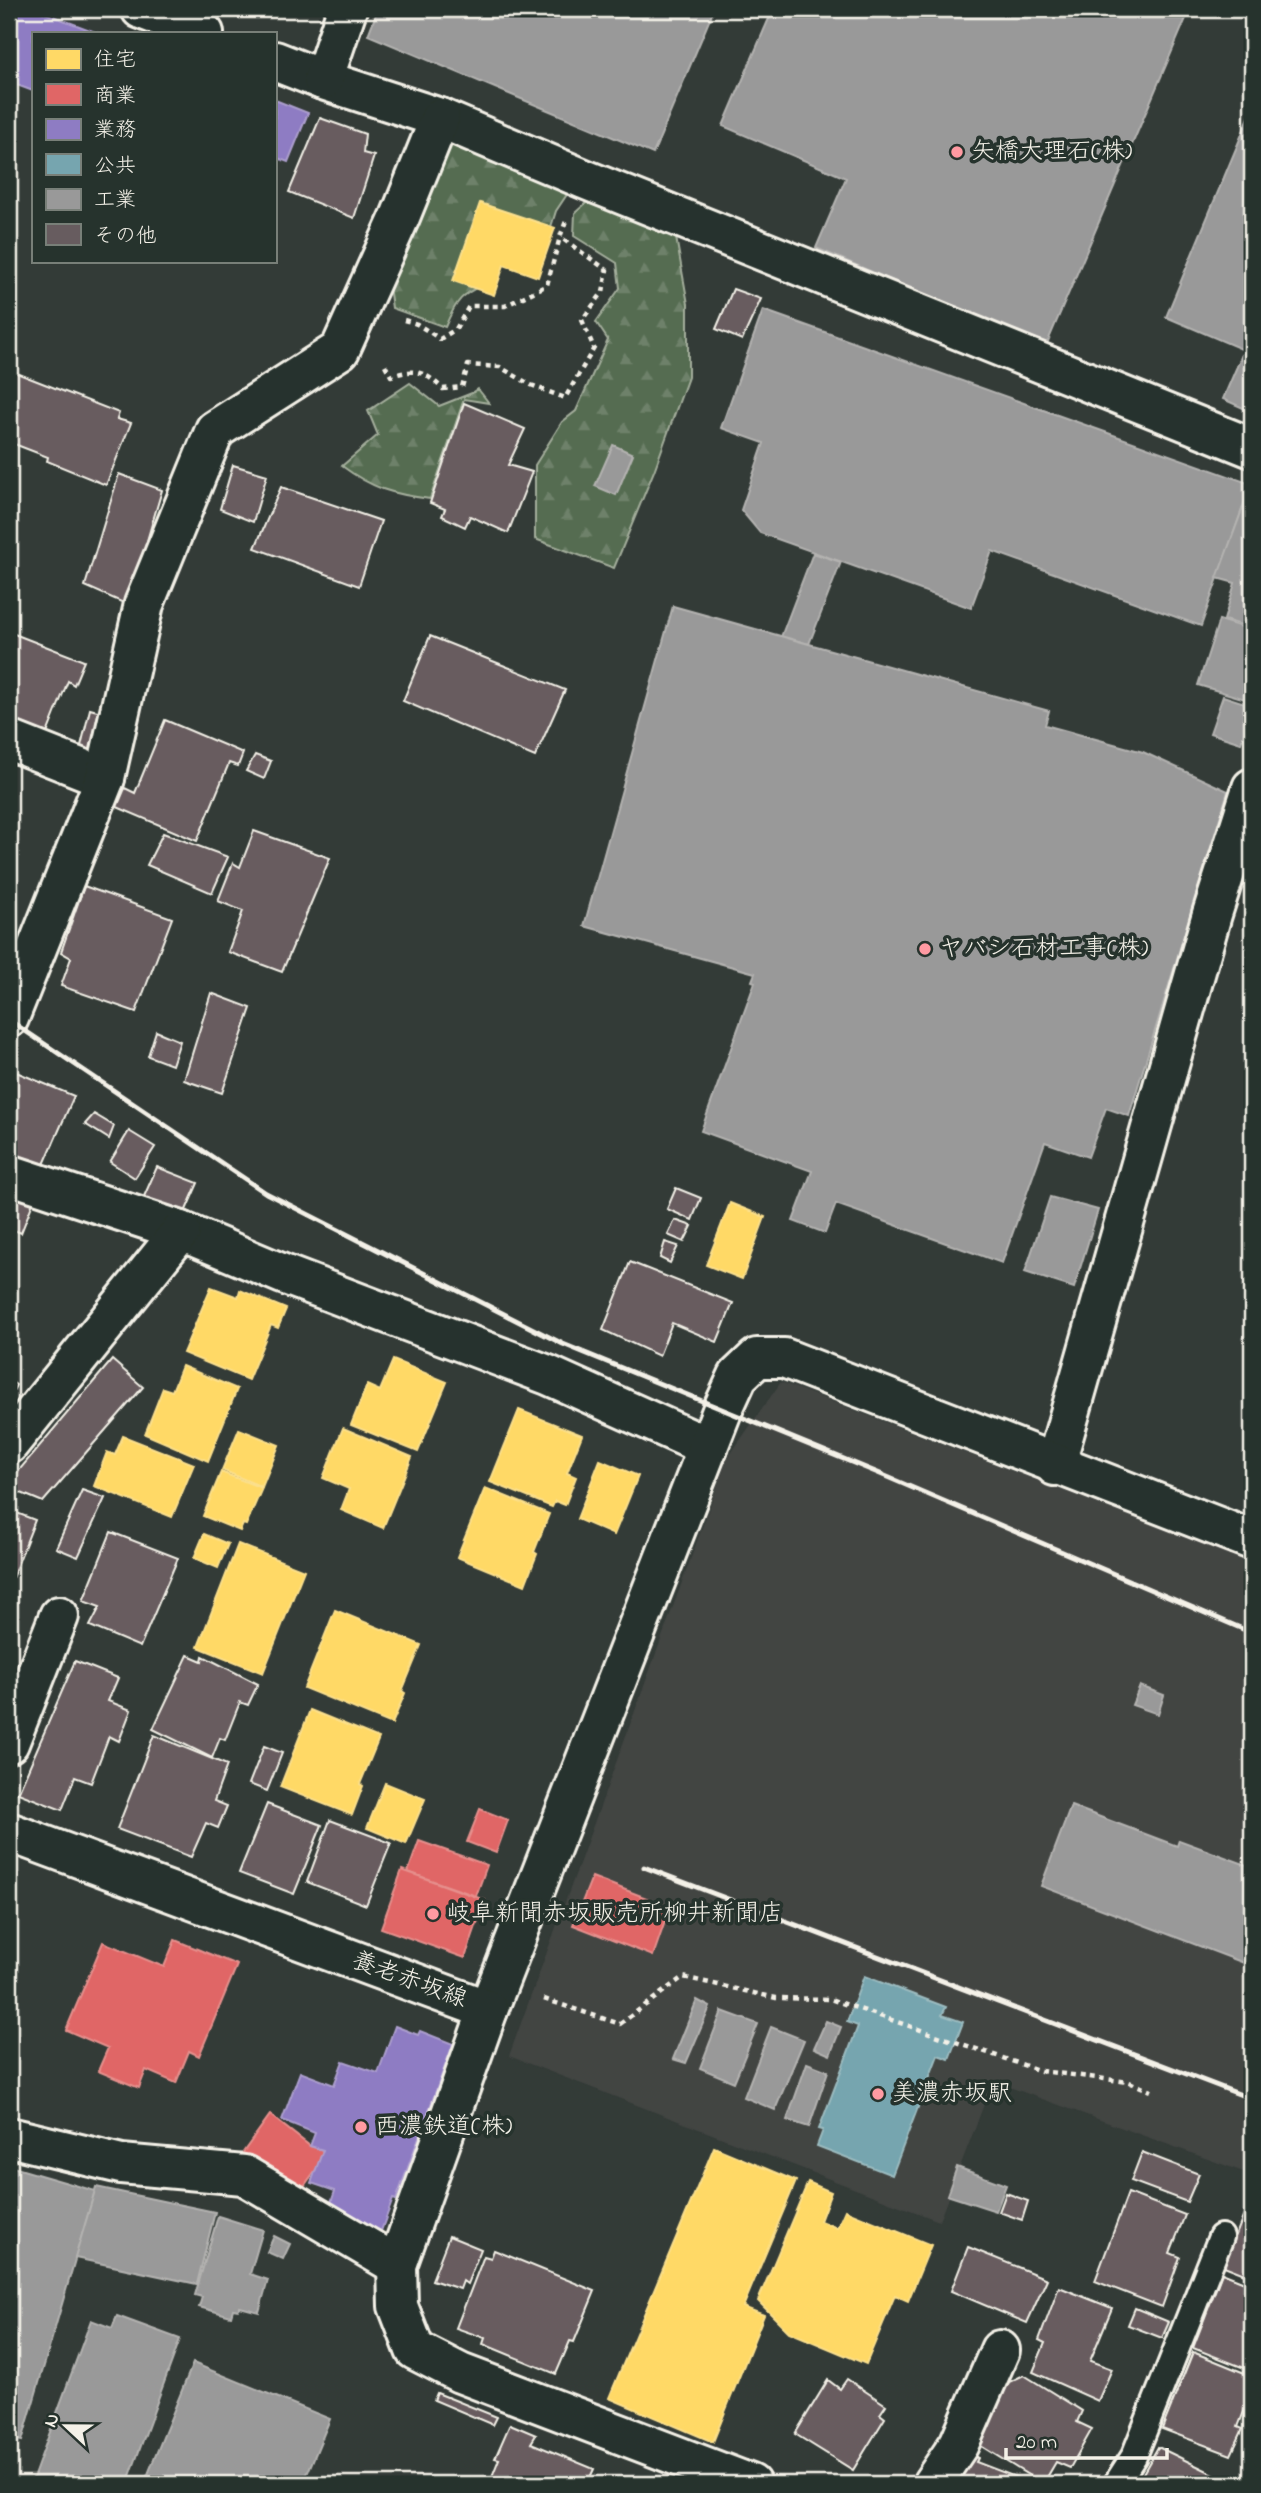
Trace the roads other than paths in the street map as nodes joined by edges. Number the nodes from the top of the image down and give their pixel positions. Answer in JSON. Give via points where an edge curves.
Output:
{"nodes":[{"id":1,"x":141,"y":9,"type":"edge"},
{"id":2,"x":347,"y":9,"type":"edge"},
{"id":3,"x":201,"y":32,"type":"edge"},
{"id":4,"x":276,"y":61,"type":"edge"},
{"id":5,"x":323,"y":80,"type":"junction"},
{"id":6,"x":440,"y":118,"type":"junction"},
{"id":7,"x":1252,"y":448,"type":"edge"},
{"id":8,"x":9,"y":740,"type":"edge"},
{"id":9,"x":105,"y":778,"type":"junction"},
{"id":10,"x":1252,"y":788,"type":"edge"},
{"id":11,"x":9,"y":1018,"type":"edge"},
{"id":12,"x":9,"y":1174,"type":"edge"},
{"id":13,"x":181,"y":1231,"type":"junction"},
{"id":14,"x":9,"y":1444,"type":"edge"},
{"id":15,"x":708,"y":1447,"type":"junction"},
{"id":16,"x":1055,"y":1466,"type":"junction"},
{"id":17,"x":1252,"y":1540,"type":"edge"},
{"id":18,"x":60,"y":1616,"type":"dead end"},
{"id":19,"x":9,"y":1744,"type":"edge"},
{"id":20,"x":9,"y":1832,"type":"edge"},
{"id":21,"x":488,"y":2010,"type":"junction"},
{"id":22,"x":9,"y":2137,"type":"edge"},
{"id":23,"x":1221,"y":2237,"type":"dead end"},
{"id":24,"x":397,"y":2265,"type":"junction"},
{"id":25,"x":1000,"y":2350,"type":"dead end"},
{"id":26,"x":751,"y":2484,"type":"edge"},
{"id":27,"x":932,"y":2484,"type":"edge"},
{"id":28,"x":1116,"y":2484,"type":"edge"}],
"edges":[{"from":1,"to":3,"type":"street"},
{"from":2,"to":5,"type":"street"},
{"from":4,"to":5,"type":"street"},
{"from":5,"to":6,"type":"street"},
{"from":6,"to":7,"type":"street"},
{"from":6,"to":9,"type":"street","via":[[340,350],[215,430],[144,604]]},
{"from":8,"to":9,"type":"street"},
{"from":9,"to":11,"type":"street"},
{"from":10,"to":16,"type":"street"},
{"from":12,"to":13,"type":"street"},
{"from":13,"to":14,"type":"street"},
{"from":13,"to":15,"type":"street","via":[[548,1375]]},
{"from":15,"to":16,"type":"street","via":[[738,1376],[757,1358],[784,1359]]},
{"from":15,"to":21,"type":"street"},
{"from":16,"to":17,"type":"street"},
{"from":18,"to":19,"type":"street"},
{"from":20,"to":21,"type":"street","name":"養老赤坂線"},
{"from":21,"to":24,"type":"street","name":"養老赤坂線"},
{"from":22,"to":24,"type":"street","via":[[121,2164],[244,2175]]},
{"from":23,"to":28,"type":"lane","via":[[1134,2456]]},
{"from":24,"to":26,"type":"street","name":"養老赤坂線","via":[[398,2306],[415,2350],[460,2372]]},
{"from":25,"to":27,"type":"street","via":[[959,2444]]}]}
